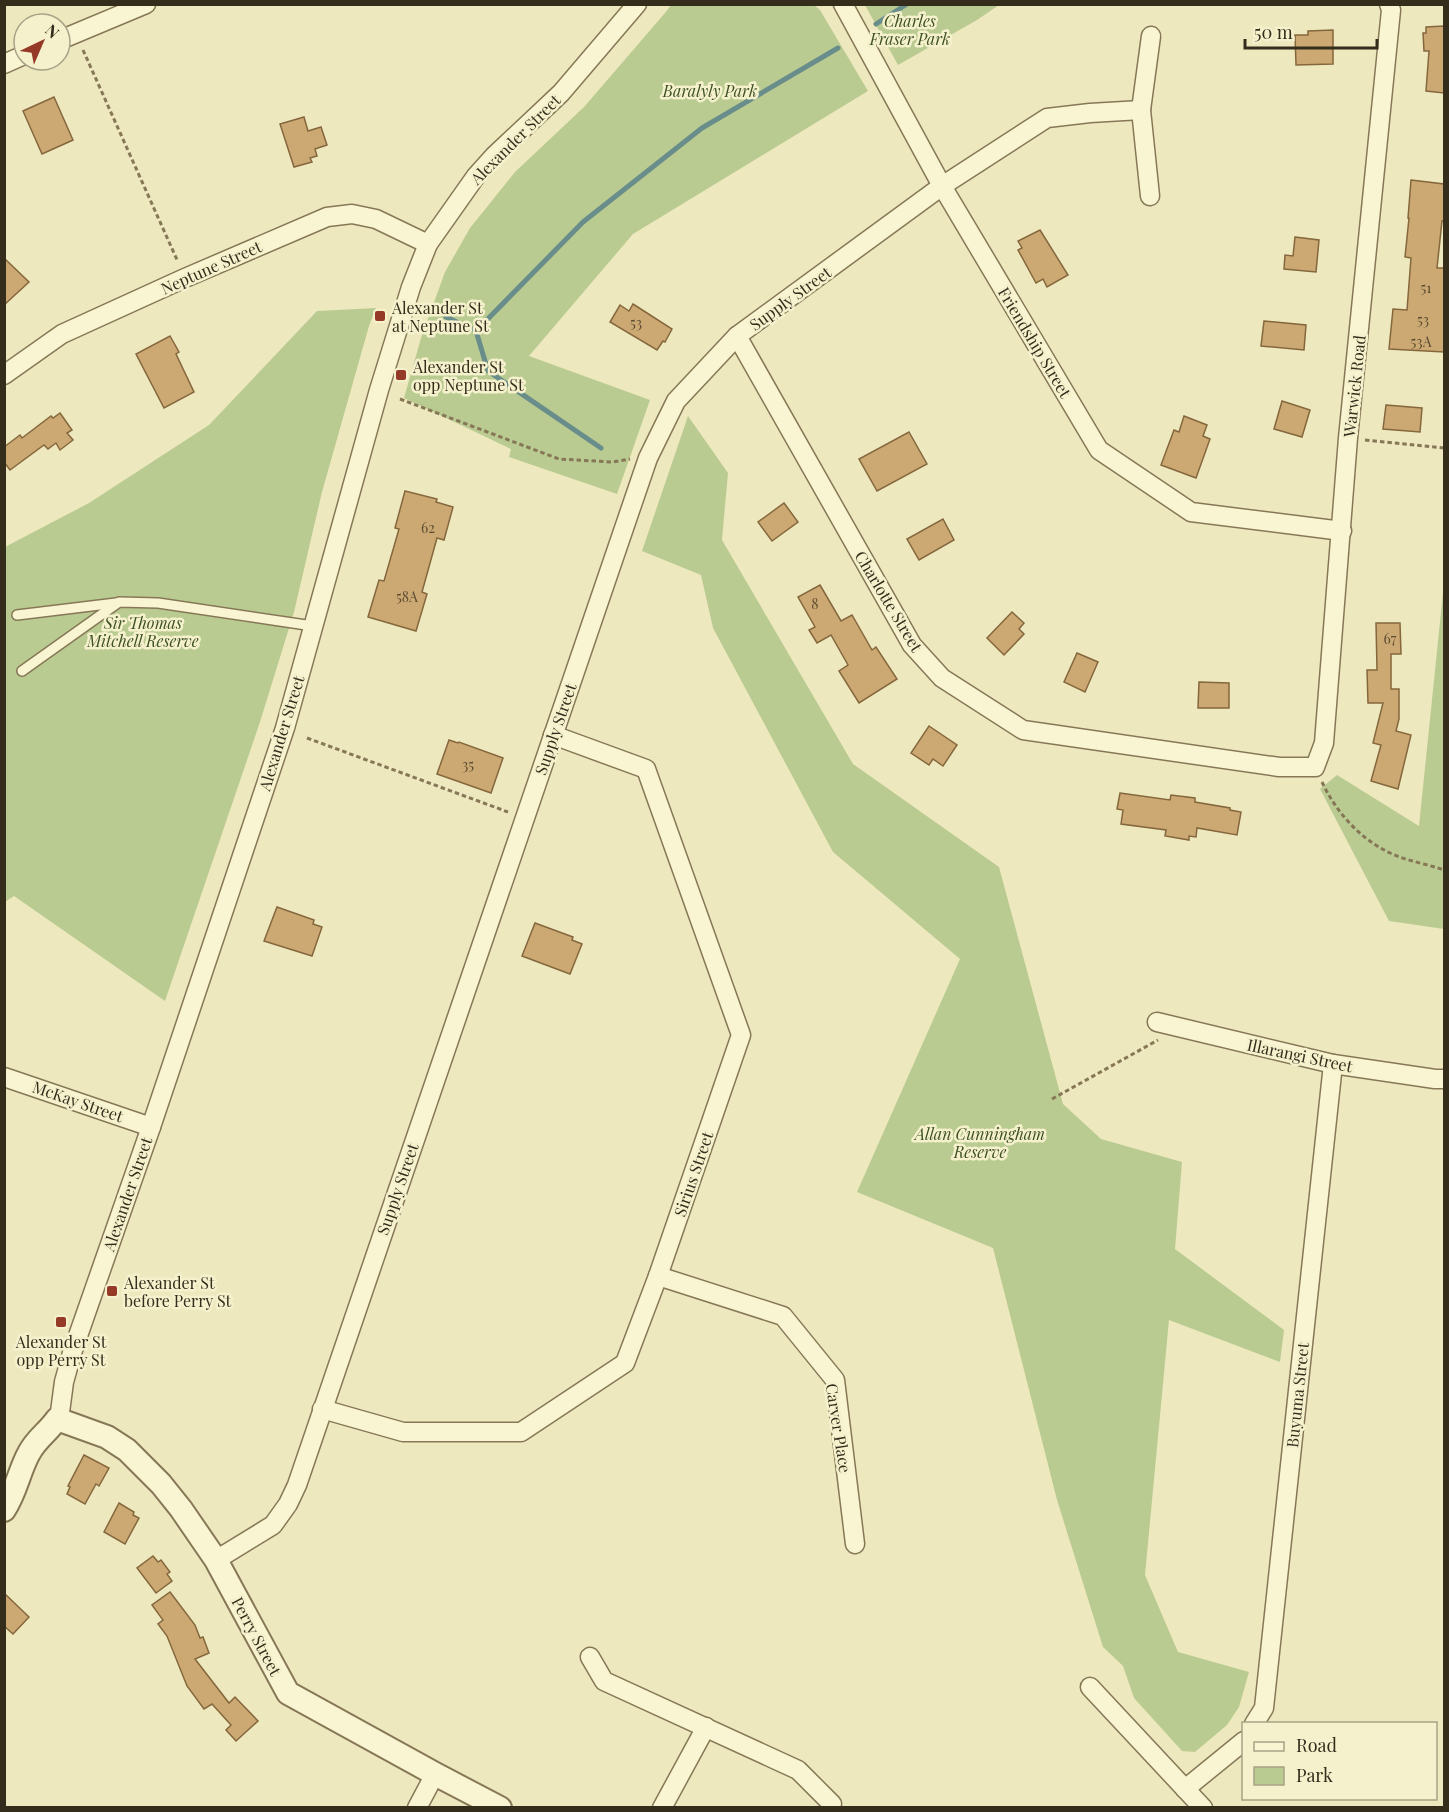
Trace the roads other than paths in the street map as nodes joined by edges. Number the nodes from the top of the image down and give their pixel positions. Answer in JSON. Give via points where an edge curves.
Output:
{"nodes":[{"id":1,"x":146,"y":4,"type":"edge"},
{"id":2,"x":637,"y":4,"type":"edge"},
{"id":3,"x":843,"y":4,"type":"edge"},
{"id":4,"x":1389,"y":4,"type":"edge"},
{"id":5,"x":72,"y":35,"type":"edge"},
{"id":6,"x":1151,"y":36,"type":"dead end"},
{"id":7,"x":1141,"y":110,"type":"junction"},
{"id":8,"x":942,"y":186,"type":"junction"},
{"id":9,"x":1150,"y":196,"type":"dead end"},
{"id":10,"x":428,"y":244,"type":"junction"},
{"id":11,"x":737,"y":336,"type":"junction"},
{"id":12,"x":4,"y":375,"type":"edge"},
{"id":13,"x":1342,"y":531,"type":"junction"},
{"id":14,"x":119,"y":602,"type":"junction"},
{"id":15,"x":17,"y":615,"type":"dead end"},
{"id":16,"x":313,"y":626,"type":"junction"},
{"id":17,"x":22,"y":671,"type":"dead end"},
{"id":18,"x":553,"y":735,"type":"junction"},
{"id":19,"x":1315,"y":767,"type":"joint"},
{"id":20,"x":1156,"y":1022,"type":"dead end"},
{"id":21,"x":1333,"y":1064,"type":"junction"},
{"id":22,"x":4,"y":1077,"type":"edge"},
{"id":23,"x":1444,"y":1079,"type":"edge"},
{"id":24,"x":151,"y":1127,"type":"junction"},
{"id":25,"x":658,"y":1276,"type":"junction"},
{"id":26,"x":322,"y":1409,"type":"junction"},
{"id":27,"x":57,"y":1419,"type":"junction"},
{"id":28,"x":4,"y":1510,"type":"edge"},
{"id":29,"x":855,"y":1544,"type":"dead end"},
{"id":30,"x":216,"y":1560,"type":"junction"},
{"id":31,"x":590,"y":1657,"type":"dead end"},
{"id":32,"x":1090,"y":1687,"type":"dead end"},
{"id":33,"x":1255,"y":1722,"type":"edge"},
{"id":34,"x":706,"y":1727,"type":"junction"},
{"id":35,"x":1242,"y":1743,"type":"edge"},
{"id":36,"x":435,"y":1774,"type":"junction"},
{"id":37,"x":1185,"y":1789,"type":"junction"},
{"id":38,"x":832,"y":1804,"type":"dead end"},
{"id":39,"x":417,"y":1808,"type":"edge"},
{"id":40,"x":500,"y":1808,"type":"edge"},
{"id":41,"x":662,"y":1808,"type":"edge"},
{"id":42,"x":1203,"y":1808,"type":"edge"}],
"edges":[{"from":1,"to":5,"type":"street"},
{"from":2,"to":10,"type":"street","name":"Alexander Street","via":[[561,93],[476,176]]},
{"from":3,"to":8,"type":"street","name":"Friendship Street"},
{"from":4,"to":13,"type":"street","name":"Warwick Road"},
{"from":6,"to":7,"type":"street"},
{"from":7,"to":8,"type":"street","name":"Supply Street","via":[[1047,118]]},
{"from":7,"to":9,"type":"street"},
{"from":8,"to":11,"type":"street","name":"Supply Street"},
{"from":8,"to":13,"type":"street","name":"Friendship Street","via":[[1099,450],[1191,512]]},
{"from":10,"to":12,"type":"street","name":"Neptune Street","via":[[376,219],[352,214],[327,217],[62,334]]},
{"from":10,"to":16,"type":"street","name":"Alexander Street","via":[[379,390]]},
{"from":11,"to":18,"type":"street","name":"Supply Street","via":[[676,401],[649,456]]},
{"from":11,"to":19,"type":"street","name":"Charlotte Street","via":[[912,645],[942,678],[1023,730],[1279,767]]},
{"from":13,"to":19,"type":"street","name":"Warwick Road","via":[[1324,743]]},
{"from":14,"to":15,"type":"lane"},
{"from":14,"to":16,"type":"lane","via":[[158,603]]},
{"from":14,"to":17,"type":"lane"},
{"from":16,"to":24,"type":"street","name":"Alexander Street","via":[[285,728]]},
{"from":18,"to":25,"type":"street","name":"Sirius Street","via":[[646,769],[741,1035]]},
{"from":18,"to":26,"type":"street","name":"Supply Street"},
{"from":20,"to":21,"type":"street","name":"Illarangi Street"},
{"from":21,"to":23,"type":"street","name":"Illarangi Street"},
{"from":21,"to":33,"type":"street","name":"Buyuma Street","via":[[1264,1708]]},
{"from":22,"to":24,"type":"street","name":"McKay Street"},
{"from":24,"to":27,"type":"street","name":"Alexander Street","via":[[72,1353]]},
{"from":25,"to":26,"type":"street","name":"Sirius Street","via":[[625,1363],[521,1432],[402,1432]]},
{"from":25,"to":29,"type":"street","name":"Carver Place","via":[[783,1316],[835,1380]]},
{"from":26,"to":30,"type":"street","name":"Supply Street","via":[[288,1504],[273,1525]]},
{"from":27,"to":28,"type":"street","via":[[28,1454]]},
{"from":27,"to":30,"type":"street","name":"Perry Street","via":[[96,1432],[127,1450],[161,1484]]},
{"from":30,"to":36,"type":"street","name":"Perry Street","via":[[288,1693]]},
{"from":31,"to":34,"type":"street","via":[[604,1681]]},
{"from":32,"to":37,"type":"street"},
{"from":34,"to":38,"type":"street","via":[[798,1770]]},
{"from":34,"to":41,"type":"street"},
{"from":35,"to":37,"type":"street"},
{"from":36,"to":39,"type":"street"},
{"from":36,"to":40,"type":"street","name":"Perry Street"},
{"from":37,"to":42,"type":"street"}]}
